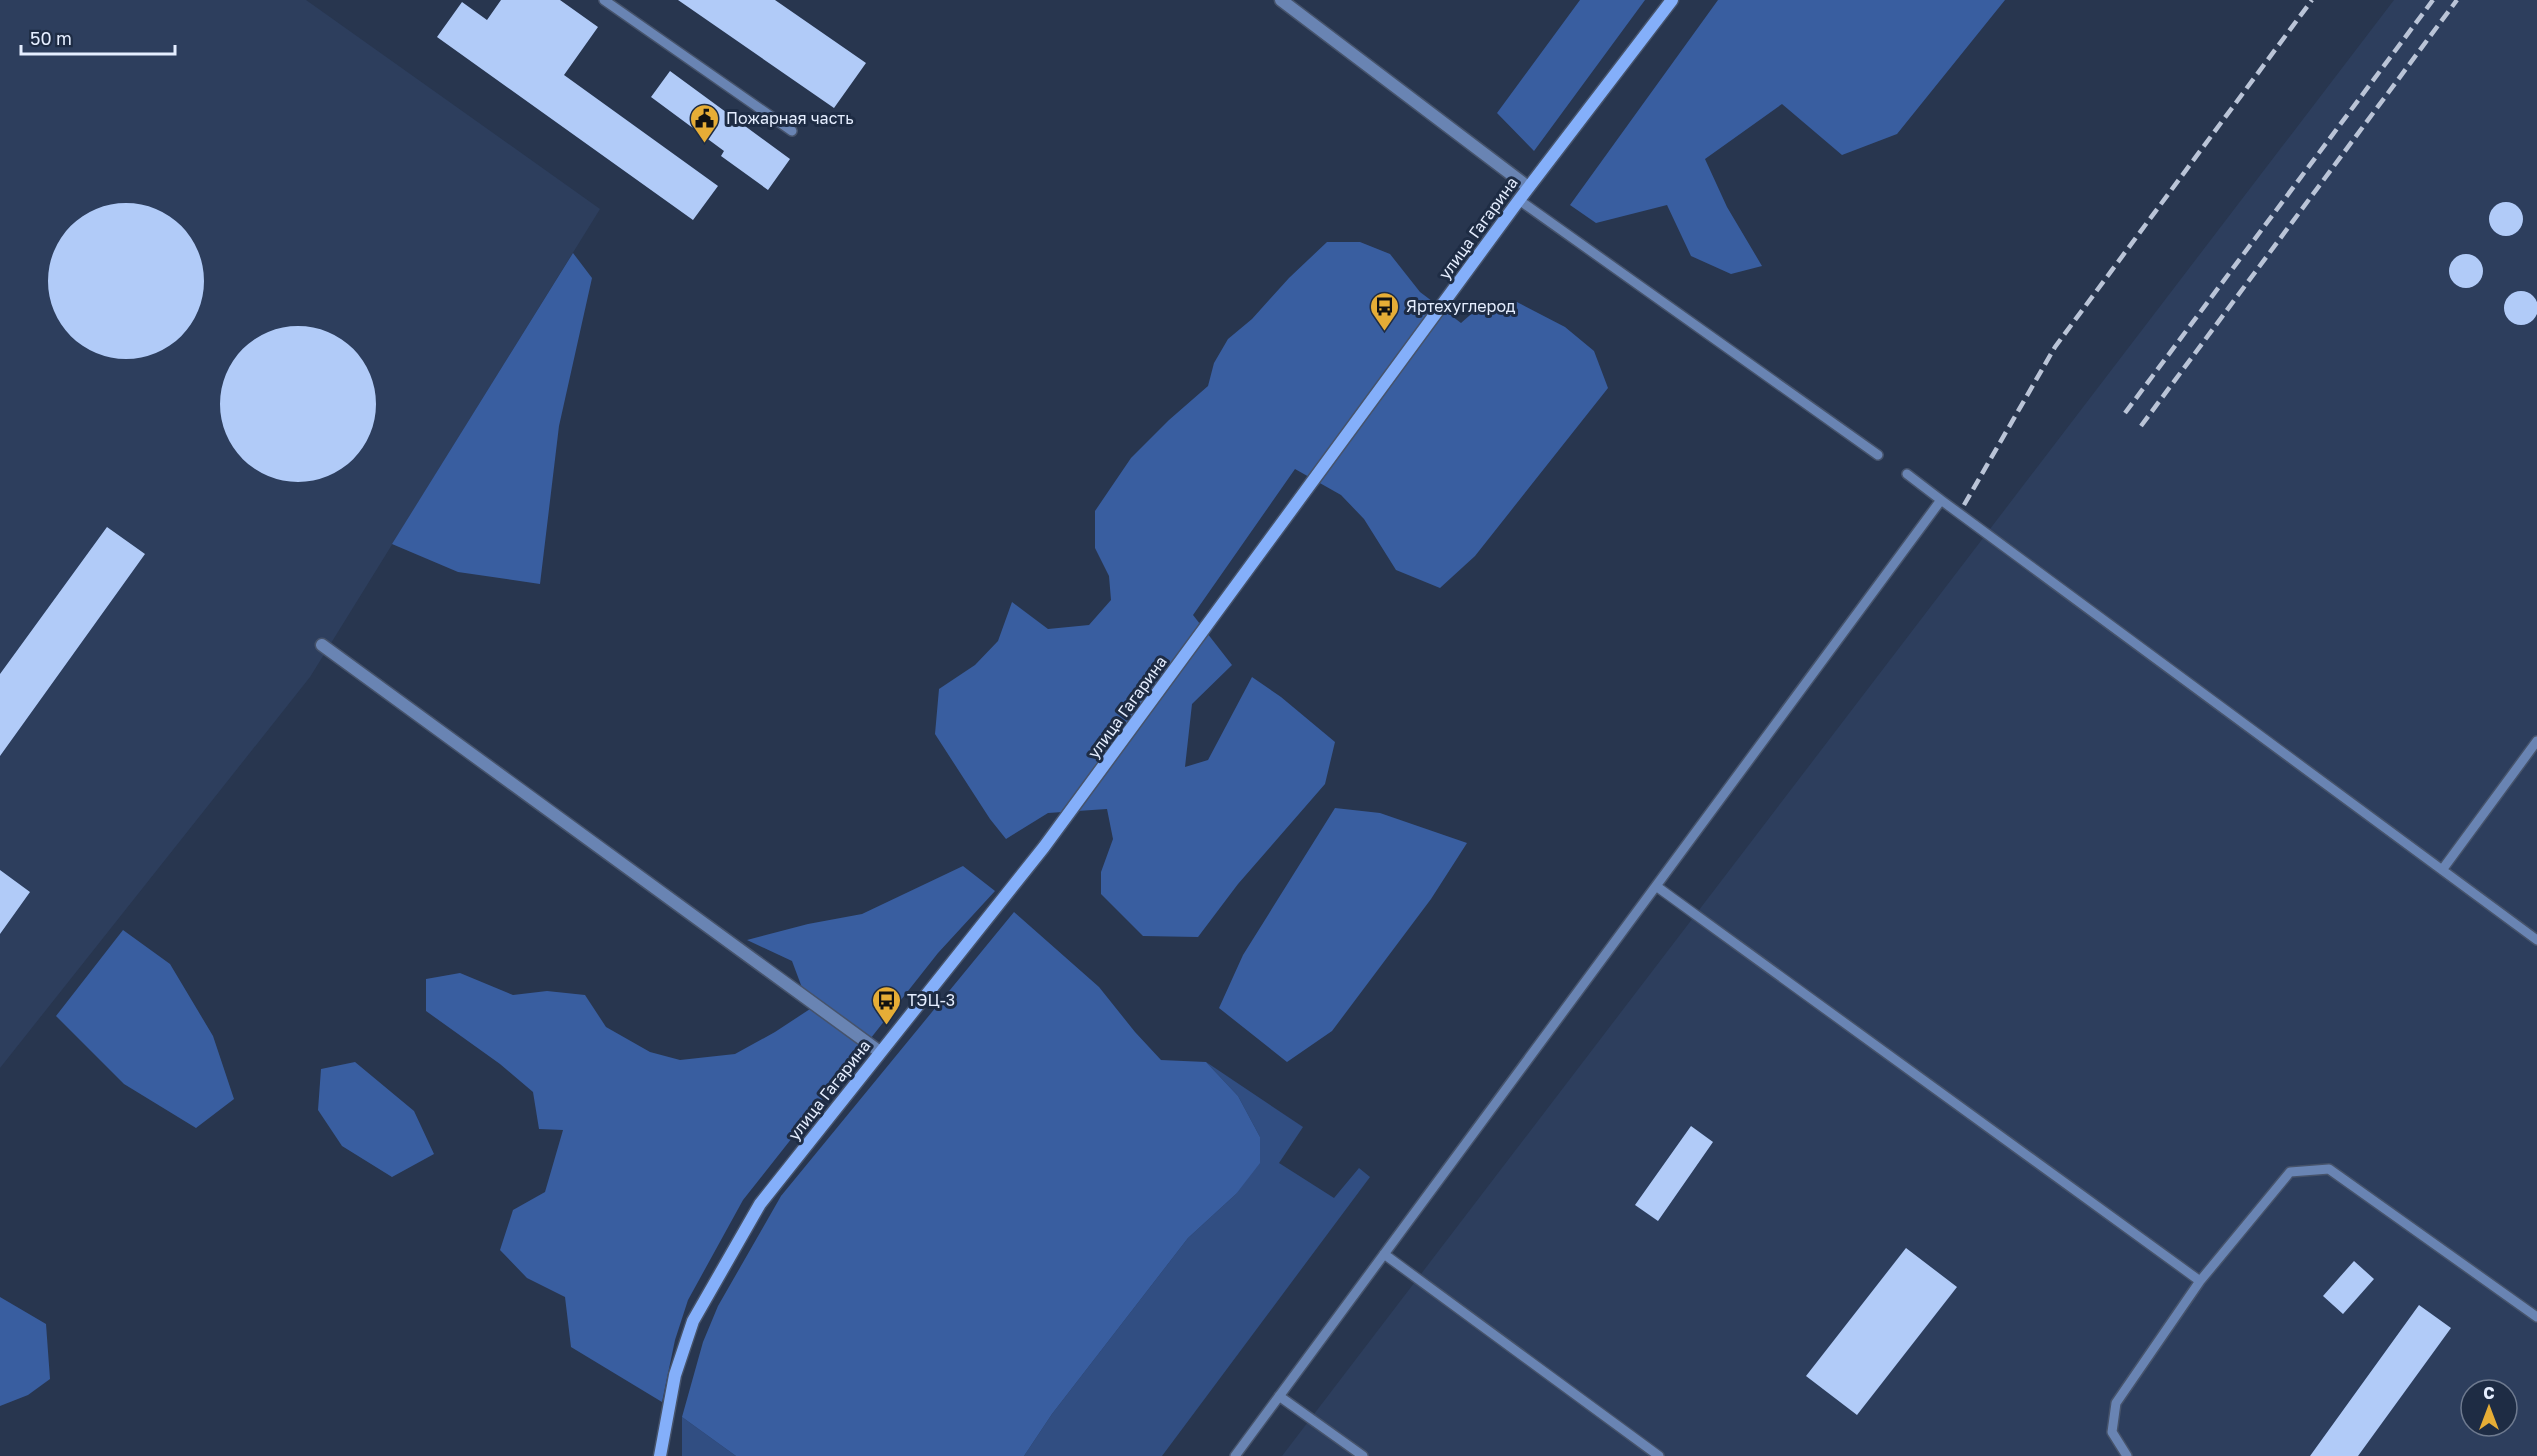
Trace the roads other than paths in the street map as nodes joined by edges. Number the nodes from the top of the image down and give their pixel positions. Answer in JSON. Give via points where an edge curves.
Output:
{"nodes":[{"id":1,"x":604,"y":0,"type":"edge"},
{"id":2,"x":1281,"y":0,"type":"edge"},
{"id":3,"x":1672,"y":0,"type":"edge"},
{"id":4,"x":792,"y":131,"type":"dead end"},
{"id":5,"x":1528,"y":187,"type":"junction"},
{"id":6,"x":1519,"y":200,"type":"junction"},
{"id":7,"x":1878,"y":455,"type":"dead end"},
{"id":8,"x":1907,"y":474,"type":"dead end"},
{"id":9,"x":1941,"y":500,"type":"junction"},
{"id":10,"x":322,"y":645,"type":"dead end"},
{"id":11,"x":2537,"y":741,"type":"edge"},
{"id":12,"x":2442,"y":870,"type":"junction"},
{"id":13,"x":1656,"y":886,"type":"junction"},
{"id":14,"x":2537,"y":940,"type":"edge"},
{"id":15,"x":880,"y":1052,"type":"junction"},
{"id":16,"x":1384,"y":1254,"type":"junction"},
{"id":17,"x":2200,"y":1281,"type":"junction"},
{"id":18,"x":2537,"y":1317,"type":"edge"},
{"id":19,"x":1279,"y":1396,"type":"junction"},
{"id":20,"x":660,"y":1456,"type":"edge"},
{"id":21,"x":1235,"y":1456,"type":"edge"},
{"id":22,"x":1363,"y":1456,"type":"edge"},
{"id":23,"x":1659,"y":1456,"type":"edge"},
{"id":24,"x":2127,"y":1456,"type":"edge"}],
"edges":[{"from":1,"to":4,"type":"lane"},
{"from":2,"to":5,"type":"street"},
{"from":3,"to":5,"type":"main road","name":"улица Гагарина"},
{"from":5,"to":6,"type":"main road","name":"улица Гагарина"},
{"from":6,"to":7,"type":"lane"},
{"from":6,"to":15,"type":"main road","name":"улица Гагарина","via":[[1044,847]]},
{"from":8,"to":9,"type":"lane"},
{"from":9,"to":12,"type":"lane"},
{"from":9,"to":13,"type":"lane"},
{"from":10,"to":15,"type":"street"},
{"from":11,"to":12,"type":"lane"},
{"from":12,"to":14,"type":"lane"},
{"from":13,"to":16,"type":"lane"},
{"from":13,"to":17,"type":"lane"},
{"from":15,"to":20,"type":"main road","name":"улица Гагарина","via":[[760,1204],[693,1322],[675,1375]]},
{"from":16,"to":19,"type":"lane"},
{"from":16,"to":23,"type":"lane"},
{"from":17,"to":18,"type":"lane","via":[[2290,1172],[2329,1169]]},
{"from":17,"to":24,"type":"lane","via":[[2116,1404],[2112,1432]]},
{"from":19,"to":21,"type":"lane"},
{"from":19,"to":22,"type":"lane"}]}
